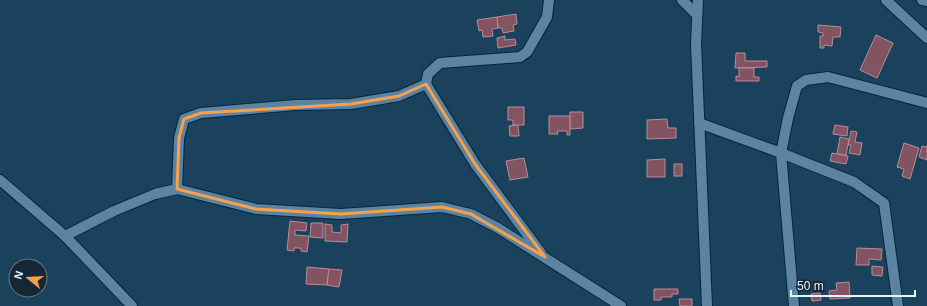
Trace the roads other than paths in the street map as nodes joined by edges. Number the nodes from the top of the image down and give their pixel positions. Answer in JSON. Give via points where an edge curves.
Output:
{"nodes":[{"id":1,"x":548,"y":0,"type":"edge"},
{"id":2,"x":682,"y":0,"type":"edge"},
{"id":3,"x":698,"y":0,"type":"edge"},
{"id":4,"x":886,"y":0,"type":"edge"},
{"id":5,"x":922,"y":0,"type":"edge"},
{"id":6,"x":927,"y":1,"type":"edge"},
{"id":7,"x":697,"y":15,"type":"junction"},
{"id":8,"x":927,"y":38,"type":"edge"},
{"id":9,"x":426,"y":84,"type":"junction"},
{"id":10,"x":927,"y":104,"type":"edge"},
{"id":11,"x":699,"y":123,"type":"junction"},
{"id":12,"x":781,"y":153,"type":"junction"},
{"id":13,"x":0,"y":180,"type":"edge"},
{"id":14,"x":177,"y":189,"type":"junction"},
{"id":15,"x":65,"y":236,"type":"junction"},
{"id":16,"x":545,"y":257,"type":"junction"},
{"id":17,"x":132,"y":306,"type":"edge"},
{"id":18,"x":621,"y":306,"type":"edge"},
{"id":19,"x":707,"y":306,"type":"edge"},
{"id":20,"x":794,"y":306,"type":"edge"},
{"id":21,"x":898,"y":306,"type":"edge"}],
"edges":[{"from":1,"to":9,"type":"street","via":[[547,17],[527,52],[520,57],[440,63],[428,74]]},
{"from":2,"to":7,"type":"street"},
{"from":3,"to":7,"type":"street"},
{"from":4,"to":8,"type":"street"},
{"from":5,"to":6,"type":"street"},
{"from":7,"to":11,"type":"street"},
{"from":9,"to":14,"type":"street","via":[[399,96],[351,104],[296,105],[207,112],[184,119],[180,138]]},
{"from":9,"to":16,"type":"street","via":[[475,164]]},
{"from":10,"to":12,"type":"street","via":[[828,77],[806,80],[797,86]]},
{"from":11,"to":12,"type":"street"},
{"from":11,"to":19,"type":"street"},
{"from":12,"to":20,"type":"street"},
{"from":12,"to":21,"type":"street","via":[[854,182],[884,203]]},
{"from":13,"to":15,"type":"street"},
{"from":14,"to":15,"type":"street","via":[[155,194],[114,211]]},
{"from":14,"to":16,"type":"street","via":[[256,209],[341,214],[442,207],[471,214]]},
{"from":15,"to":17,"type":"street"},
{"from":16,"to":18,"type":"street"}]}
